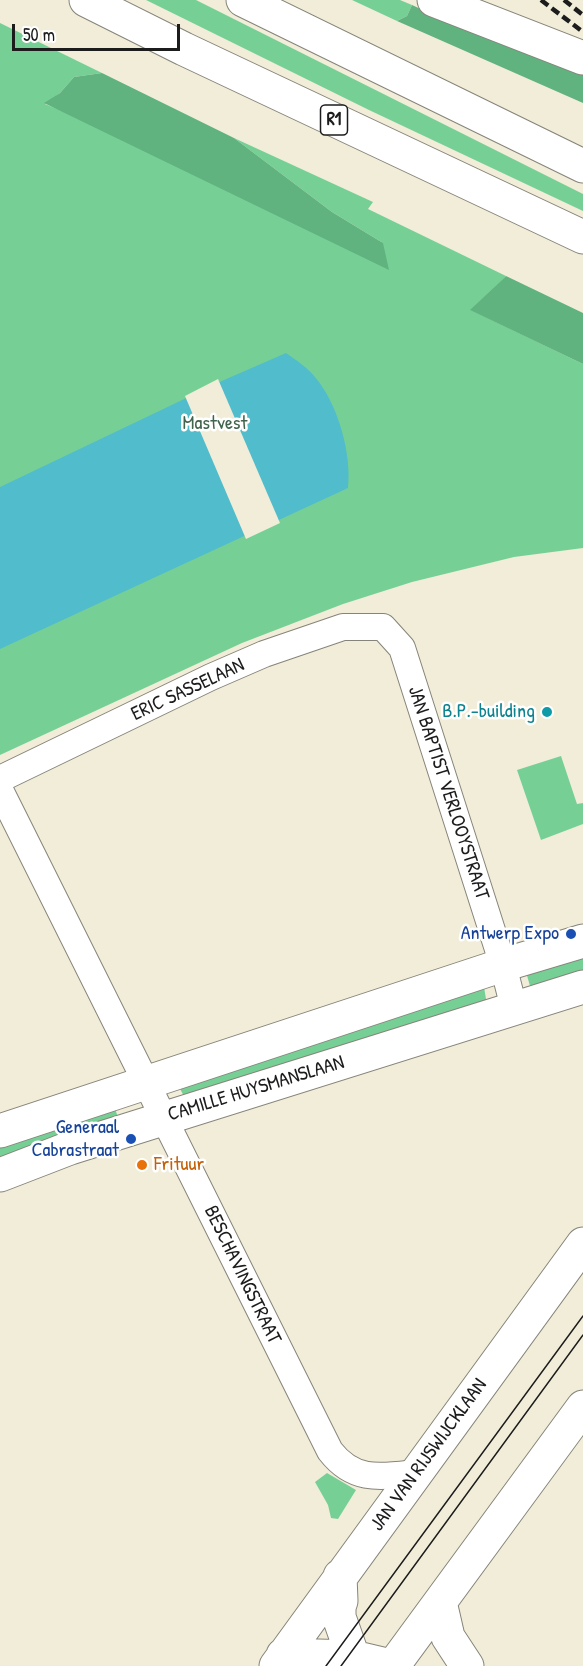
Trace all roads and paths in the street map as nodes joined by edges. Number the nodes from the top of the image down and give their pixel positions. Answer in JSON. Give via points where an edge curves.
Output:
{"nodes":[{"id":1,"x":86,"y":0,"type":"edge"},
{"id":2,"x":243,"y":0,"type":"edge"},
{"id":3,"x":434,"y":0,"type":"edge"},
{"id":4,"x":583,"y":58,"type":"edge"},
{"id":5,"x":583,"y":166,"type":"edge"},
{"id":6,"x":583,"y":237,"type":"edge"},
{"id":7,"x":383,"y":627,"type":"joint"},
{"id":8,"x":0,"y":779,"type":"edge"},
{"id":9,"x":0,"y":790,"type":"edge"},
{"id":10,"x":583,"y":941,"type":"edge"},
{"id":11,"x":503,"y":965,"type":"junction"},
{"id":12,"x":583,"y":987,"type":"edge"},
{"id":13,"x":514,"y":1008,"type":"junction"},
{"id":14,"x":147,"y":1082,"type":"junction"},
{"id":15,"x":164,"y":1118,"type":"junction"},
{"id":16,"x":0,"y":1131,"type":"edge"},
{"id":17,"x":0,"y":1175,"type":"edge"},
{"id":18,"x":583,"y":1244,"type":"edge"},
{"id":19,"x":583,"y":1407,"type":"edge"},
{"id":20,"x":415,"y":1473,"type":"junction"},
{"id":21,"x":340,"y":1576,"type":"junction"},
{"id":22,"x":440,"y":1602,"type":"junction"},
{"id":23,"x":279,"y":1661,"type":"edge"},
{"id":24,"x":357,"y":1662,"type":"edge"},
{"id":25,"x":392,"y":1666,"type":"edge"},
{"id":26,"x":467,"y":1666,"type":"edge"}],
"edges":[{"from":1,"to":6,"type":"main road","number":"R1"},
{"from":2,"to":5,"type":"main road"},
{"from":3,"to":4,"type":"main road"},
{"from":7,"to":8,"type":"street","name":"ERIC SASSELAAN","via":[[342,627],[264,654]]},
{"from":7,"to":11,"type":"street","name":"JAN BAPTIST VERLOOYSTRAAT","via":[[402,648]]},
{"from":9,"to":14,"type":"street","name":"BESCHAVINGSTRAAT"},
{"from":10,"to":11,"type":"main road","name":"CAMILLE HUYSMANSLAAN"},
{"from":11,"to":13,"type":"street"},
{"from":11,"to":14,"type":"main road","name":"CAMILLE HUYSMANSLAAN"},
{"from":12,"to":13,"type":"main road","name":"CAMILLE HUYSMANSLAAN"},
{"from":13,"to":15,"type":"main road","name":"CAMILLE HUYSMANSLAAN"},
{"from":14,"to":15,"type":"street","name":"BESCHAVINGSTRAAT"},
{"from":14,"to":16,"type":"main road","name":"CAMILLE HUYSMANSLAAN"},
{"from":15,"to":17,"type":"main road","name":"CAMILLE HUYSMANSLAAN"},
{"from":15,"to":20,"type":"street","name":"BESCHAVINGSTRAAT","via":[[330,1451],[347,1468],[370,1477]]},
{"from":18,"to":20,"type":"main road","name":"JAN VAN RIJSWIJCKLAAN"},
{"from":19,"to":22,"type":"main road"},
{"from":20,"to":21,"type":"main road","name":"JAN VAN RIJSWIJCKLAAN"},
{"from":21,"to":23,"type":"main road","name":"JAN VAN RIJSWIJCKLAAN"},
{"from":21,"to":24,"type":"main road","via":[[339,1617]]},
{"from":22,"to":25,"type":"main road"},
{"from":22,"to":26,"type":"main road","via":[[448,1636]]},
{"from":23,"to":24,"type":"main road"},
{"from":24,"to":25,"type":"main road"}]}
